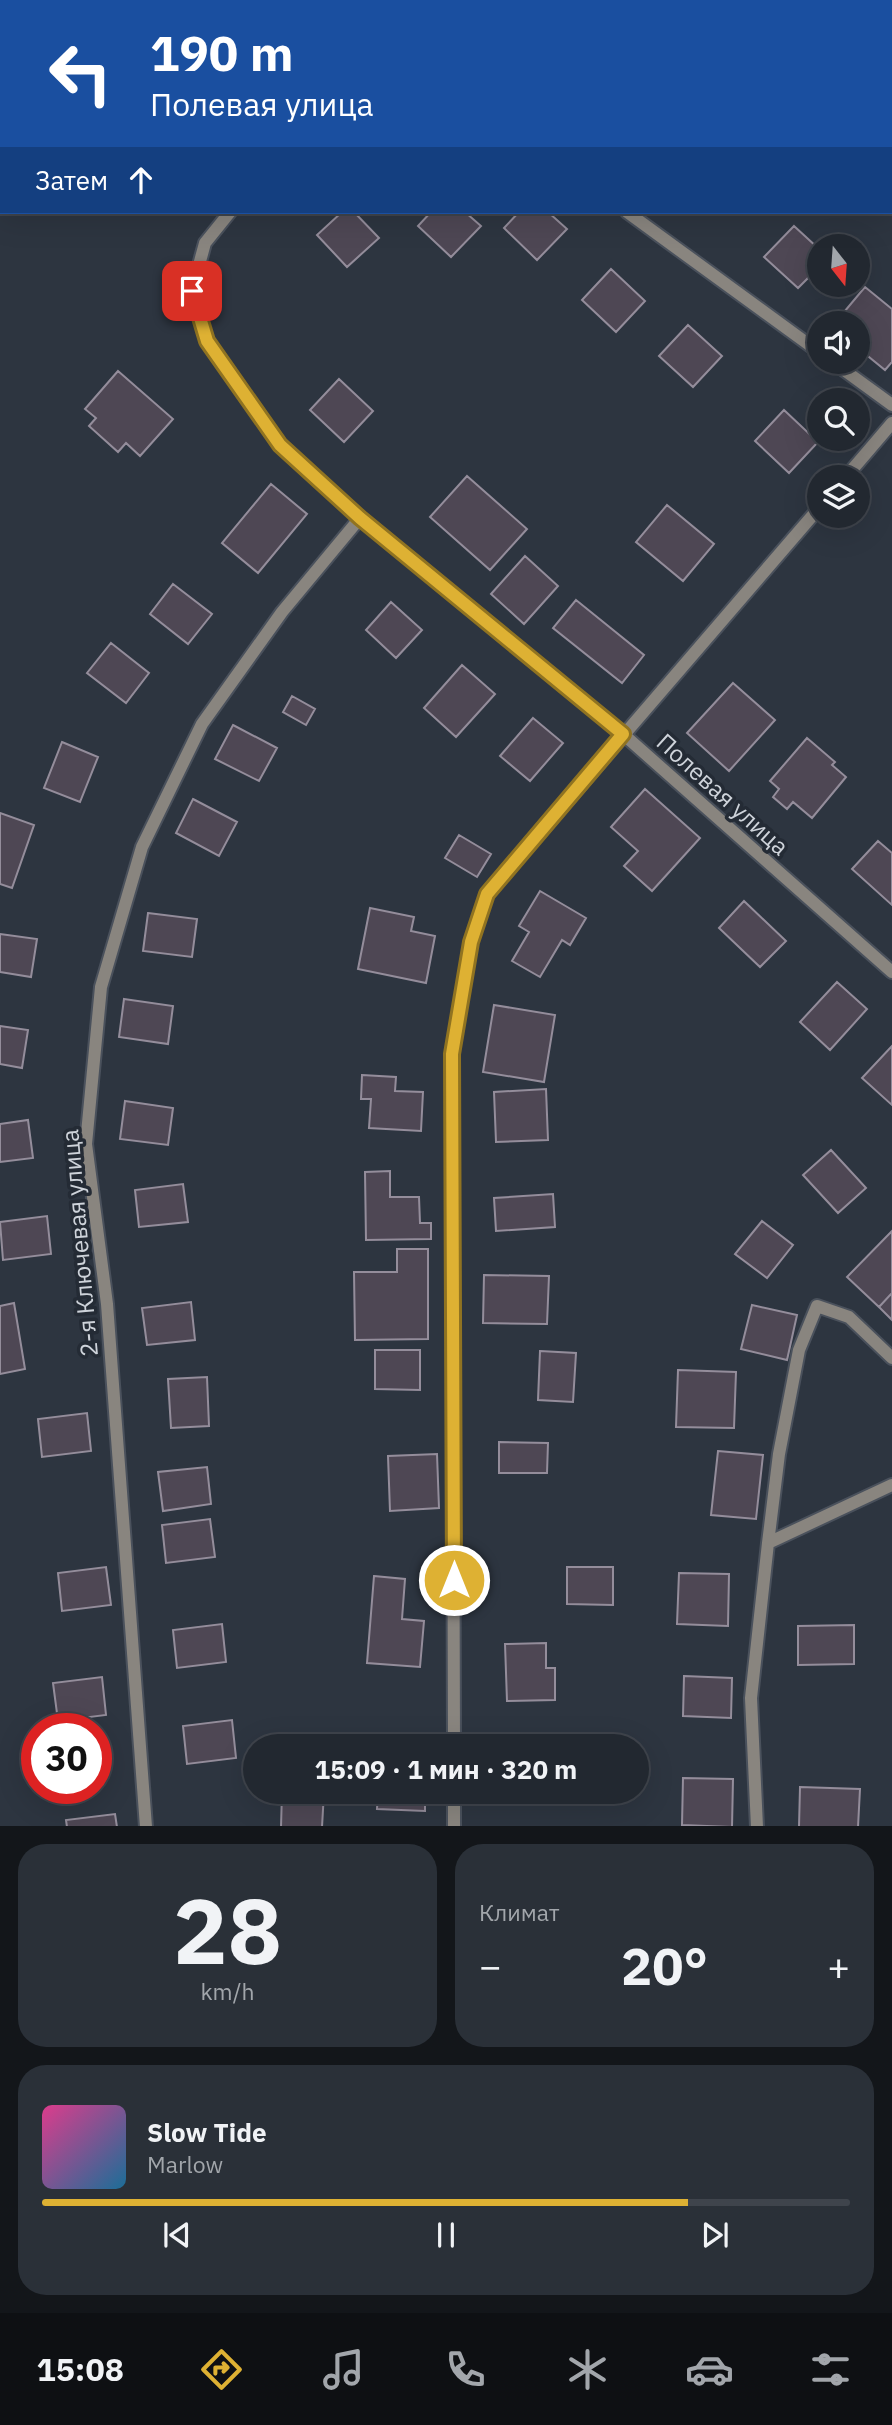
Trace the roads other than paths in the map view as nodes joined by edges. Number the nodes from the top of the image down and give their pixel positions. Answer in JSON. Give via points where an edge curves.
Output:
{"nodes":[{"id":1,"x":228,"y":214,"type":"edge"},
{"id":2,"x":630,"y":214,"type":"edge"},
{"id":3,"x":807,"y":343,"type":"edge"},
{"id":4,"x":849,"y":374,"type":"edge"},
{"id":5,"x":892,"y":405,"type":"edge"},
{"id":6,"x":892,"y":424,"type":"edge"},
{"id":7,"x":856,"y":465,"type":"edge"},
{"id":8,"x":360,"y":518,"type":"junction"},
{"id":9,"x":807,"y":522,"type":"edge"},
{"id":10,"x":623,"y":734,"type":"junction"},
{"id":11,"x":892,"y":972,"type":"edge"},
{"id":12,"x":892,"y":1358,"type":"edge"},
{"id":13,"x":892,"y":1485,"type":"edge"},
{"id":14,"x":768,"y":1543,"type":"junction"},
{"id":15,"x":454,"y":1734,"type":"edge"},
{"id":16,"x":454,"y":1804,"type":"edge"},
{"id":17,"x":146,"y":1826,"type":"edge"},
{"id":18,"x":454,"y":1826,"type":"edge"},
{"id":19,"x":757,"y":1826,"type":"edge"}],
"edges":[{"from":1,"to":8,"type":"street","via":[[205,243],[192,291],[207,341],[280,445]]},
{"from":2,"to":3,"type":"street"},
{"from":4,"to":5,"type":"street"},
{"from":6,"to":7,"type":"street"},
{"from":8,"to":10,"type":"street","name":"Полевая улица"},
{"from":8,"to":17,"type":"street","name":"2-я Ключевая улица","via":[[282,612],[202,724],[142,848],[101,988],[86,1144],[107,1304]]},
{"from":9,"to":10,"type":"street"},
{"from":10,"to":11,"type":"street","name":"Полевая улица"},
{"from":10,"to":15,"type":"street","via":[[487,894],[461,992],[452,1054]]},
{"from":12,"to":14,"type":"street","via":[[849,1317],[817,1306],[799,1350]]},
{"from":13,"to":14,"type":"street"},
{"from":14,"to":19,"type":"street","via":[[751,1698]]},
{"from":16,"to":18,"type":"street"}]}
